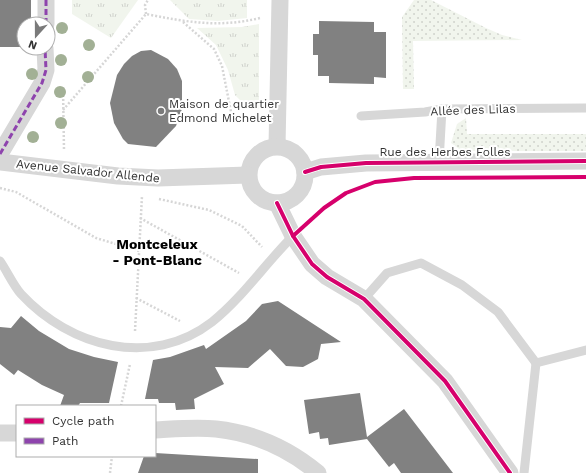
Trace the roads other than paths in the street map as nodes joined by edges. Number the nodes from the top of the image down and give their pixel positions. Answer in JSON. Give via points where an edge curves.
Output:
{"nodes":[{"id":1,"x":46,"y":0,"type":"edge"},
{"id":2,"x":280,"y":6,"type":"edge"},
{"id":3,"x":46,"y":16,"type":"edge"},
{"id":4,"x":46,"y":56,"type":"edge"},
{"id":5,"x":586,"y":108,"type":"edge"},
{"id":6,"x":442,"y":109,"type":"junction"},
{"id":7,"x":361,"y":116,"type":"dead end"},
{"id":8,"x":277,"y":146,"type":"junction"},
{"id":9,"x":0,"y":154,"type":"edge"},
{"id":10,"x":586,"y":161,"type":"edge"},
{"id":11,"x":0,"y":162,"type":"edge"},
{"id":12,"x":439,"y":162,"type":"junction"},
{"id":13,"x":305,"y":172,"type":"junction"},
{"id":14,"x":248,"y":175,"type":"junction"},
{"id":15,"x":277,"y":203,"type":"junction"},
{"id":16,"x":293,"y":236,"type":"junction"},
{"id":17,"x":0,"y":261,"type":"edge"},
{"id":18,"x":364,"y":299,"type":"junction"},
{"id":19,"x":586,"y":350,"type":"edge"},
{"id":20,"x":536,"y":363,"type":"junction"},
{"id":21,"x":156,"y":430,"type":"edge"},
{"id":22,"x":0,"y":433,"type":"edge"},
{"id":23,"x":16,"y":433,"type":"edge"},
{"id":24,"x":318,"y":473,"type":"edge"},
{"id":25,"x":510,"y":473,"type":"edge"},
{"id":26,"x":524,"y":473,"type":"edge"}],
"edges":[{"from":1,"to":3,"type":"street"},
{"from":2,"to":8,"type":"street"},
{"from":4,"to":9,"type":"street","via":[[46,70],[42,83]]},
{"from":5,"to":6,"type":"lane","name":"Allée des Lilas"},
{"from":6,"to":7,"type":"lane","name":"Allée des Lilas"},
{"from":6,"to":12,"type":"lane"},
{"from":8,"to":13,"type":"street","via":[[293,151],[299,157]]},
{"from":8,"to":14,"type":"street","via":[[263,150],[257,155],[252,160]]},
{"from":10,"to":12,"type":"street","name":"Rue des Herbes Folles"},
{"from":11,"to":14,"type":"street","name":"Avenue Salvador Allende","via":[[142,178]]},
{"from":12,"to":13,"type":"street","name":"Rue des Herbes Folles","via":[[343,164]]},
{"from":13,"to":15,"type":"street","via":[[298,194]]},
{"from":14,"to":15,"type":"street","via":[[254,192],[268,202]]},
{"from":15,"to":16,"type":"street"},
{"from":16,"to":17,"type":"lane","via":[[231,306],[198,331],[155,347],[134,348],[96,343],[55,324],[21,294]]},
{"from":16,"to":18,"type":"street","via":[[312,264],[322,273]]},
{"from":18,"to":20,"type":"lane","via":[[387,274],[421,263],[462,285],[498,312]]},
{"from":18,"to":25,"type":"street","via":[[445,381]]},
{"from":19,"to":20,"type":"lane"},
{"from":20,"to":26,"type":"lane"},
{"from":21,"to":24,"type":"street","via":[[215,429],[238,432],[291,453]]},
{"from":22,"to":23,"type":"street"}]}
